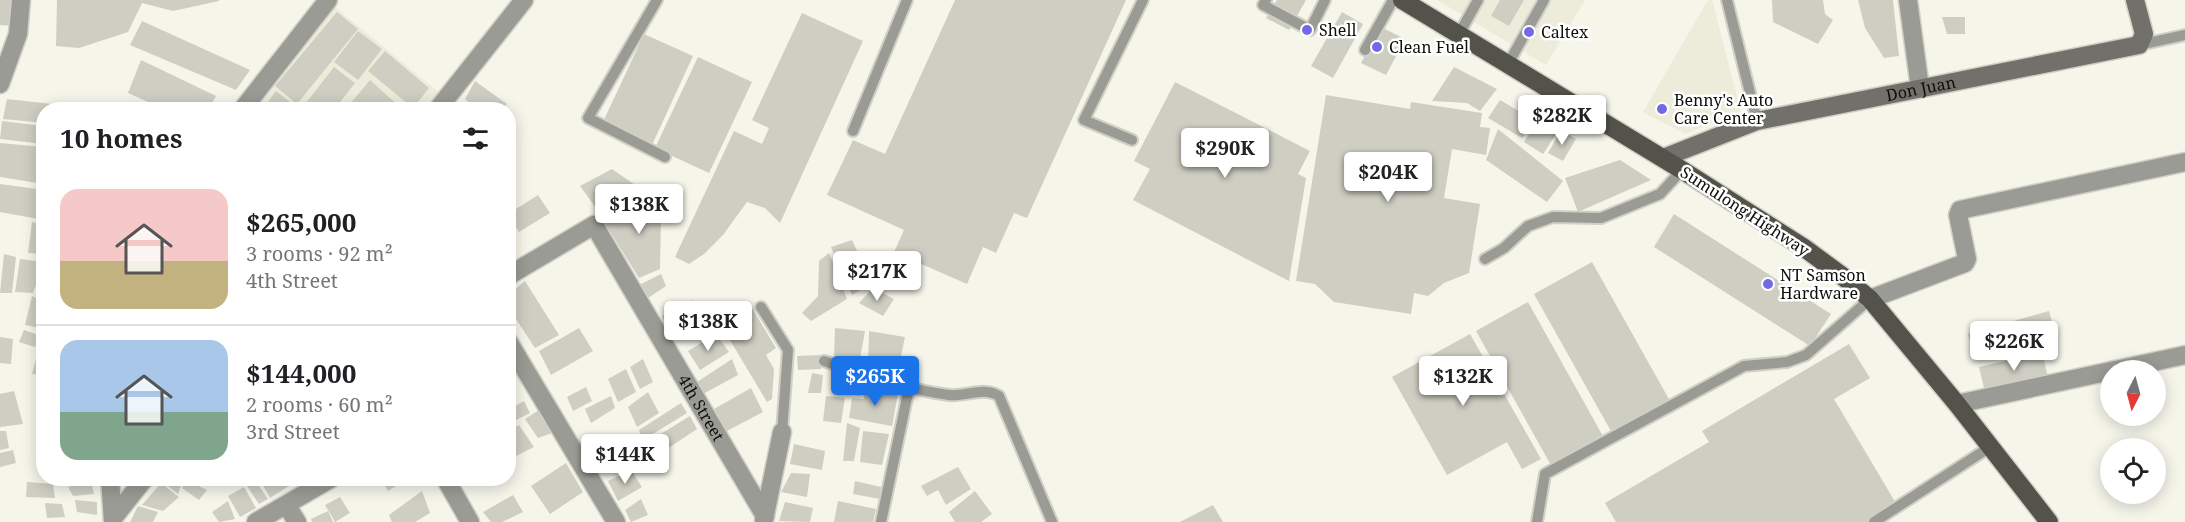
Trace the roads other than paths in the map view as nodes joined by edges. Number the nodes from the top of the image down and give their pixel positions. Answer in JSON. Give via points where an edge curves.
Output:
{"nodes":[{"id":1,"x":21,"y":0,"type":"edge"},
{"id":2,"x":328,"y":0,"type":"edge"},
{"id":3,"x":524,"y":0,"type":"edge"},
{"id":4,"x":657,"y":0,"type":"edge"},
{"id":5,"x":907,"y":0,"type":"edge"},
{"id":6,"x":1143,"y":0,"type":"edge"},
{"id":7,"x":1266,"y":0,"type":"edge"},
{"id":8,"x":1325,"y":0,"type":"edge"},
{"id":9,"x":1393,"y":0,"type":"edge"},
{"id":10,"x":1402,"y":0,"type":"edge"},
{"id":11,"x":1478,"y":0,"type":"edge"},
{"id":12,"x":1544,"y":0,"type":"edge"},
{"id":13,"x":1727,"y":0,"type":"edge"},
{"id":14,"x":1908,"y":0,"type":"edge"},
{"id":15,"x":2135,"y":0,"type":"edge"},
{"id":16,"x":1459,"y":34,"type":"junction"},
{"id":17,"x":2185,"y":35,"type":"edge"},
{"id":18,"x":2139,"y":45,"type":"junction"},
{"id":19,"x":1365,"y":50,"type":"dead end"},
{"id":20,"x":1508,"y":64,"type":"junction"},
{"id":21,"x":0,"y":84,"type":"edge"},
{"id":22,"x":1920,"y":88,"type":"junction"},
{"id":23,"x":248,"y":102,"type":"edge"},
{"id":24,"x":443,"y":102,"type":"edge"},
{"id":25,"x":1757,"y":121,"type":"junction"},
{"id":26,"x":854,"y":131,"type":"dead end"},
{"id":27,"x":1132,"y":140,"type":"dead end"},
{"id":28,"x":665,"y":157,"type":"dead end"},
{"id":29,"x":1663,"y":158,"type":"junction"},
{"id":30,"x":2185,"y":162,"type":"edge"},
{"id":31,"x":1682,"y":170,"type":"junction"},
{"id":32,"x":1485,"y":259,"type":"dead end"},
{"id":33,"x":516,"y":271,"type":"edge"},
{"id":34,"x":1870,"y":299,"type":"junction"},
{"id":35,"x":761,"y":307,"type":"dead end"},
{"id":36,"x":2185,"y":355,"type":"edge"},
{"id":37,"x":824,"y":361,"type":"dead end"},
{"id":38,"x":516,"y":373,"type":"edge"},
{"id":39,"x":909,"y":387,"type":"junction"},
{"id":40,"x":1957,"y":404,"type":"junction"},
{"id":41,"x":782,"y":432,"type":"joint"},
{"id":42,"x":1990,"y":447,"type":"junction"},
{"id":43,"x":111,"y":486,"type":"edge"},
{"id":44,"x":139,"y":486,"type":"edge"},
{"id":45,"x":319,"y":486,"type":"edge"},
{"id":46,"x":450,"y":486,"type":"edge"},
{"id":47,"x":287,"y":506,"type":"junction"},
{"id":48,"x":765,"y":519,"type":"edge"},
{"id":49,"x":113,"y":520,"type":"edge"},
{"id":50,"x":256,"y":522,"type":"edge"},
{"id":51,"x":297,"y":522,"type":"edge"},
{"id":52,"x":470,"y":522,"type":"edge"},
{"id":53,"x":616,"y":522,"type":"edge"},
{"id":54,"x":881,"y":522,"type":"edge"},
{"id":55,"x":1052,"y":522,"type":"edge"},
{"id":56,"x":1538,"y":522,"type":"edge"},
{"id":57,"x":1874,"y":522,"type":"edge"},
{"id":58,"x":2049,"y":522,"type":"edge"}],
"edges":[{"from":1,"to":21,"type":"street","via":[[18,34]]},
{"from":2,"to":23,"type":"street"},
{"from":3,"to":24,"type":"street"},
{"from":4,"to":28,"type":"lane","via":[[588,118]]},
{"from":5,"to":26,"type":"lane"},
{"from":6,"to":27,"type":"lane","via":[[1084,120]]},
{"from":7,"to":8,"type":"lane","via":[[1263,5],[1310,30]]},
{"from":9,"to":19,"type":"lane"},
{"from":10,"to":16,"type":"main road","name":"Sumulong Highway"},
{"from":11,"to":16,"type":"lane"},
{"from":12,"to":20,"type":"lane"},
{"from":13,"to":25,"type":"lane"},
{"from":14,"to":22,"type":"street"},
{"from":15,"to":18,"type":"street","via":[[2144,34]]},
{"from":16,"to":20,"type":"main road","name":"Sumulong Highway"},
{"from":17,"to":18,"type":"lane"},
{"from":18,"to":22,"type":"street","name":"Don Juan"},
{"from":20,"to":29,"type":"main road","name":"Sumulong Highway"},
{"from":22,"to":25,"type":"street","name":"Don Juan"},
{"from":25,"to":29,"type":"street","name":"Don Juan"},
{"from":29,"to":31,"type":"main road","name":"Sumulong Highway"},
{"from":30,"to":34,"type":"street","via":[[1960,210],[1965,263]]},
{"from":31,"to":32,"type":"lane","via":[[1660,194],[1601,218],[1553,217],[1528,226]]},
{"from":31,"to":34,"type":"main road","name":"Sumulong Highway","via":[[1803,247]]},
{"from":33,"to":48,"type":"street","name":"4th Street","via":[[594,225]]},
{"from":34,"to":40,"type":"main road","name":"Sumulong Highway"},
{"from":34,"to":56,"type":"lane","via":[[1806,356],[1744,366],[1545,474]]},
{"from":35,"to":41,"type":"lane","via":[[788,350]]},
{"from":36,"to":40,"type":"street"},
{"from":37,"to":39,"type":"lane"},
{"from":38,"to":53,"type":"street"},
{"from":39,"to":54,"type":"lane"},
{"from":39,"to":55,"type":"lane","via":[[952,395],[990,391],[999,396]]},
{"from":40,"to":42,"type":"main road","name":"Sumulong Highway"},
{"from":41,"to":48,"type":"street"},
{"from":42,"to":57,"type":"lane"},
{"from":42,"to":58,"type":"main road","name":"Sumulong Highway"},
{"from":43,"to":49,"type":"street"},
{"from":44,"to":49,"type":"street"},
{"from":45,"to":47,"type":"street"},
{"from":46,"to":52,"type":"street"},
{"from":47,"to":50,"type":"street"},
{"from":47,"to":51,"type":"street"}]}
